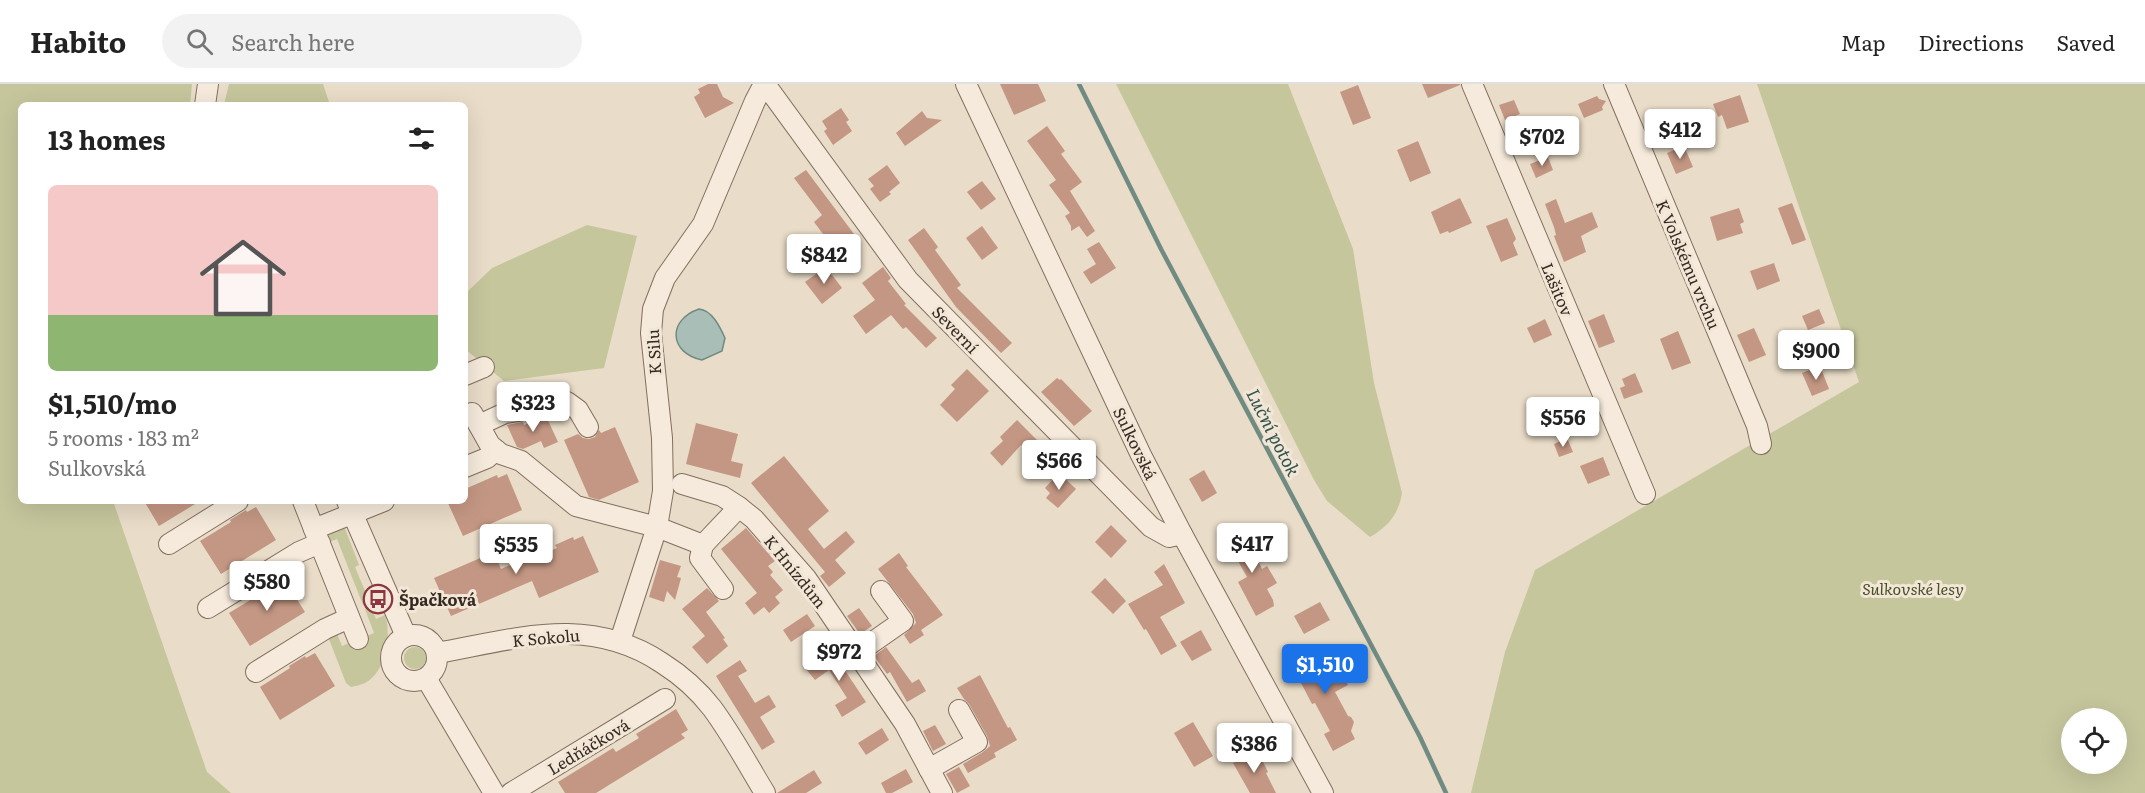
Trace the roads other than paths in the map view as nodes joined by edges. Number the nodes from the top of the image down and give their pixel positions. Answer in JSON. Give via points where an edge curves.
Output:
{"nodes":[{"id":1,"x":208,"y":84,"type":"edge"},
{"id":2,"x":764,"y":84,"type":"edge"},
{"id":3,"x":966,"y":84,"type":"edge"},
{"id":4,"x":1472,"y":84,"type":"edge"},
{"id":5,"x":1614,"y":84,"type":"edge"},
{"id":6,"x":205,"y":102,"type":"edge"},
{"id":7,"x":484,"y":367,"type":"dead end"},
{"id":8,"x":468,"y":374,"type":"edge"},
{"id":9,"x":588,"y":427,"type":"dead end"},
{"id":10,"x":1761,"y":444,"type":"dead end"},
{"id":11,"x":496,"y":450,"type":"junction"},
{"id":12,"x":468,"y":466,"type":"edge"},
{"id":13,"x":682,"y":484,"type":"dead end"},
{"id":14,"x":1645,"y":494,"type":"dead end"},
{"id":15,"x":233,"y":504,"type":"edge"},
{"id":16,"x":304,"y":504,"type":"edge"},
{"id":17,"x":367,"y":504,"type":"edge"},
{"id":18,"x":350,"y":507,"type":"edge"},
{"id":19,"x":739,"y":507,"type":"junction"},
{"id":20,"x":657,"y":527,"type":"junction"},
{"id":21,"x":1182,"y":534,"type":"junction"},
{"id":22,"x":317,"y":536,"type":"junction"},
{"id":23,"x":169,"y":544,"type":"dead end"},
{"id":24,"x":703,"y":545,"type":"junction"},
{"id":25,"x":723,"y":589,"type":"dead end"},
{"id":26,"x":881,"y":591,"type":"dead end"},
{"id":27,"x":208,"y":608,"type":"dead end"},
{"id":28,"x":349,"y":618,"type":"junction"},
{"id":29,"x":406,"y":636,"type":"junction"},
{"id":30,"x":358,"y":639,"type":"dead end"},
{"id":31,"x":620,"y":640,"type":"junction"},
{"id":32,"x":437,"y":653,"type":"junction"},
{"id":33,"x":856,"y":653,"type":"junction"},
{"id":34,"x":256,"y":672,"type":"dead end"},
{"id":35,"x":426,"y":678,"type":"junction"},
{"id":36,"x":665,"y":699,"type":"dead end"},
{"id":37,"x":958,"y":710,"type":"dead end"},
{"id":38,"x":929,"y":769,"type":"junction"},
{"id":39,"x":494,"y":793,"type":"edge"},
{"id":40,"x":511,"y":793,"type":"edge"},
{"id":41,"x":765,"y":793,"type":"edge"},
{"id":42,"x":942,"y":793,"type":"edge"},
{"id":43,"x":1323,"y":793,"type":"edge"}],
"edges":[{"from":1,"to":6,"type":"street"},
{"from":2,"to":20,"type":"street","name":"K Silu","via":[[703,224],[664,278],[653,309],[652,354],[663,491]]},
{"from":2,"to":21,"type":"street","name":"Severní","via":[[909,280],[1151,527],[1169,537]]},
{"from":3,"to":21,"type":"street","name":"Sulkovská"},
{"from":4,"to":14,"type":"street","name":"Lašitov"},
{"from":5,"to":10,"type":"street","name":"K Volskému vrchu","via":[[1757,426]]},
{"from":7,"to":8,"type":"street"},
{"from":9,"to":11,"type":"street","via":[[578,410],[567,402],[554,400],[530,409],[476,419]]},
{"from":11,"to":12,"type":"street"},
{"from":11,"to":20,"type":"street","via":[[521,460],[576,506]]},
{"from":13,"to":19,"type":"street","name":"K Hnízdům","via":[[722,496]]},
{"from":15,"to":23,"type":"street"},
{"from":16,"to":22,"type":"street"},
{"from":17,"to":18,"type":"street"},
{"from":18,"to":22,"type":"street"},
{"from":18,"to":29,"type":"street"},
{"from":19,"to":24,"type":"street"},
{"from":19,"to":33,"type":"street","name":"K Hnízdům","via":[[806,578]]},
{"from":20,"to":24,"type":"street"},
{"from":20,"to":31,"type":"street","name":"K Silu"},
{"from":21,"to":43,"type":"street","name":"Sulkovská"},
{"from":22,"to":27,"type":"street","via":[[299,552]]},
{"from":22,"to":28,"type":"street"},
{"from":24,"to":25,"type":"street","via":[[700,558]]},
{"from":26,"to":33,"type":"street","via":[[903,621]]},
{"from":28,"to":30,"type":"street"},
{"from":28,"to":34,"type":"street"},
{"from":29,"to":32,"type":"street","via":[[423,636]]},
{"from":29,"to":35,"type":"street","via":[[393,649],[394,668],[406,679]]},
{"from":31,"to":32,"type":"street","name":"K Sokolu","via":[[560,633]]},
{"from":31,"to":41,"type":"street","name":"K Sokolu","via":[[651,655],[696,689]]},
{"from":32,"to":35,"type":"street","via":[[434,670]]},
{"from":33,"to":38,"type":"street","name":"K Hnízdům","via":[[905,724]]},
{"from":35,"to":39,"type":"street"},
{"from":36,"to":40,"type":"street","name":"Ledňáčková"},
{"from":37,"to":38,"type":"street","via":[[977,742]]},
{"from":38,"to":42,"type":"street","name":"K Hnízdům"}]}
